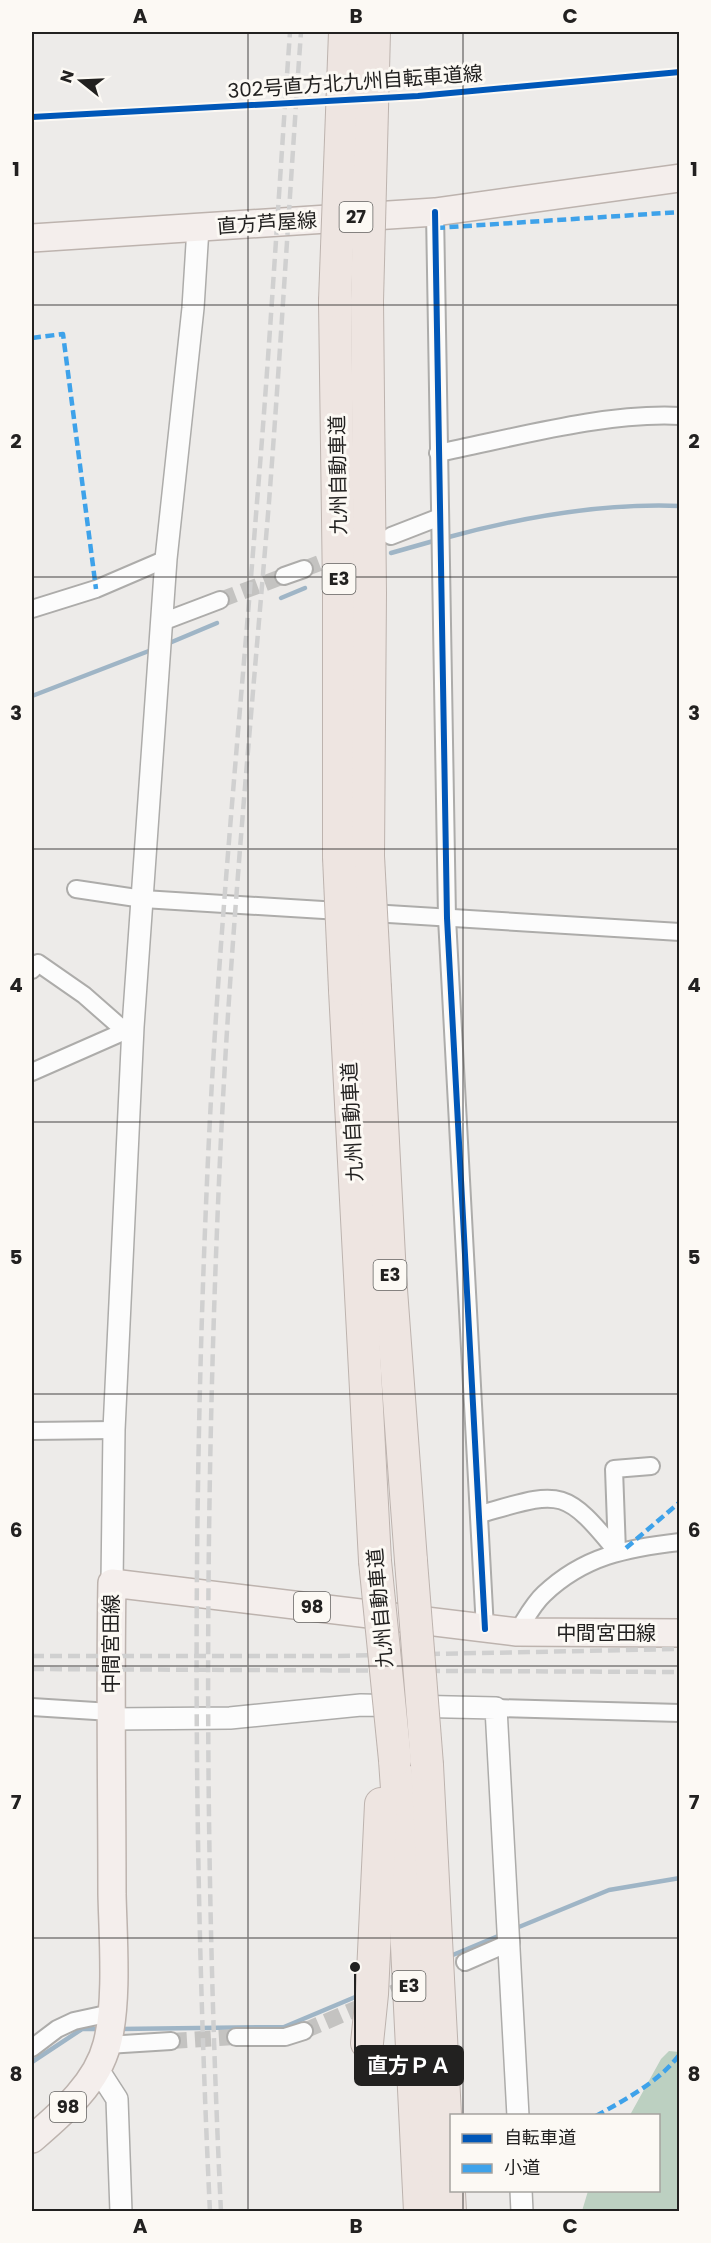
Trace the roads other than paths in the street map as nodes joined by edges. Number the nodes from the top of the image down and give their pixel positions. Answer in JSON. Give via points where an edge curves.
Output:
{"nodes":[{"id":1,"x":345,"y":32,"type":"edge"},
{"id":2,"x":374,"y":32,"type":"edge"},
{"id":3,"x":680,"y":178,"type":"edge"},
{"id":4,"x":435,"y":212,"type":"junction"},
{"id":5,"x":198,"y":228,"type":"junction"},
{"id":6,"x":32,"y":238,"type":"edge"},
{"id":7,"x":680,"y":416,"type":"edge"},
{"id":8,"x":438,"y":453,"type":"junction"},
{"id":9,"x":440,"y":522,"type":"junction"},
{"id":10,"x":391,"y":536,"type":"dead end"},
{"id":11,"x":166,"y":559,"type":"junction"},
{"id":12,"x":304,"y":569,"type":"tunnel mouth"},
{"id":13,"x":284,"y":576,"type":"tunnel mouth"},
{"id":14,"x":220,"y":600,"type":"tunnel mouth"},
{"id":15,"x":32,"y":609,"type":"edge"},
{"id":16,"x":161,"y":626,"type":"junction"},
{"id":17,"x":353,"y":857,"type":"junction"},
{"id":18,"x":76,"y":889,"type":"dead end"},
{"id":19,"x":143,"y":899,"type":"junction"},
{"id":20,"x":447,"y":918,"type":"junction"},
{"id":21,"x":680,"y":932,"type":"edge"},
{"id":22,"x":32,"y":970,"type":"edge"},
{"id":23,"x":360,"y":989,"type":"junction"},
{"id":24,"x":129,"y":1029,"type":"junction"},
{"id":25,"x":32,"y":1072,"type":"edge"},
{"id":26,"x":114,"y":1430,"type":"junction"},
{"id":27,"x":32,"y":1431,"type":"edge"},
{"id":28,"x":651,"y":1466,"type":"dead end"},
{"id":29,"x":480,"y":1514,"type":"junction"},
{"id":30,"x":680,"y":1542,"type":"edge"},
{"id":31,"x":617,"y":1552,"type":"junction"},
{"id":32,"x":112,"y":1583,"type":"junction"},
{"id":33,"x":485,"y":1629,"type":"junction"},
{"id":34,"x":517,"y":1632,"type":"junction"},
{"id":35,"x":680,"y":1633,"type":"edge"},
{"id":36,"x":32,"y":1707,"type":"edge"},
{"id":37,"x":496,"y":1708,"type":"junction"},
{"id":38,"x":680,"y":1713,"type":"edge"},
{"id":39,"x":111,"y":1715,"type":"junction"},
{"id":40,"x":389,"y":1760,"type":"junction"},
{"id":41,"x":511,"y":1942,"type":"junction"},
{"id":42,"x":465,"y":1962,"type":"tunnel mouth"},
{"id":43,"x":111,"y":2013,"type":"junction"},
{"id":44,"x":304,"y":2031,"type":"tunnel mouth"},
{"id":45,"x":236,"y":2037,"type":"tunnel mouth"},
{"id":46,"x":171,"y":2042,"type":"tunnel mouth"},
{"id":47,"x":367,"y":2043,"type":"dead end"},
{"id":48,"x":32,"y":2048,"type":"edge"},
{"id":49,"x":102,"y":2056,"type":"junction"},
{"id":50,"x":518,"y":2114,"type":"edge"},
{"id":51,"x":32,"y":2139,"type":"edge"},
{"id":52,"x":521,"y":2192,"type":"edge"},
{"id":53,"x":121,"y":2211,"type":"edge"},
{"id":54,"x":420,"y":2211,"type":"edge"},
{"id":55,"x":450,"y":2211,"type":"edge"},
{"id":56,"x":522,"y":2211,"type":"edge"}],
"edges":[{"from":1,"to":17,"type":"highway","name":"九州自動車道","number":"E3","bridge":true,"via":[[335,301]]},
{"from":2,"to":17,"type":"highway","name":"九州自動車道","number":"E3","bridge":true,"via":[[367,301],[370,594]]},
{"from":3,"to":4,"type":"main road","name":"直方芦屋線","number":"27"},
{"from":4,"to":5,"type":"main road","name":"直方芦屋線","number":"27"},
{"from":4,"to":8,"type":"street"},
{"from":5,"to":6,"type":"main road","name":"直方芦屋線","number":"27"},
{"from":5,"to":11,"type":"street"},
{"from":7,"to":8,"type":"street","via":[[616,419]]},
{"from":8,"to":9,"type":"street"},
{"from":9,"to":10,"type":"street"},
{"from":9,"to":20,"type":"street"},
{"from":11,"to":15,"type":"street","via":[[96,589]]},
{"from":11,"to":16,"type":"street"},
{"from":12,"to":13,"type":"street"},
{"from":14,"to":16,"type":"street"},
{"from":16,"to":19,"type":"street"},
{"from":17,"to":23,"type":"highway","name":"九州自動車道","number":"E3","bridge":true},
{"from":18,"to":19,"type":"street"},
{"from":19,"to":20,"type":"street"},
{"from":19,"to":24,"type":"street"},
{"from":20,"to":21,"type":"street"},
{"from":20,"to":29,"type":"street"},
{"from":22,"to":24,"type":"street","via":[[38,963]]},
{"from":23,"to":40,"type":"highway","name":"九州自動車道","number":"E3","bridge":true,"via":[[375,1562],[387,1686]]},
{"from":23,"to":55,"type":"highway","name":"九州自動車道","number":"E3","bridge":true,"via":[[391,1288],[427,1765]]},
{"from":24,"to":25,"type":"street"},
{"from":24,"to":26,"type":"street"},
{"from":26,"to":27,"type":"street"},
{"from":26,"to":32,"type":"street"},
{"from":28,"to":31,"type":"street","via":[[614,1469]]},
{"from":29,"to":31,"type":"street","via":[[551,1497],[569,1502],[589,1517]]},
{"from":29,"to":33,"type":"street"},
{"from":30,"to":31,"type":"street"},
{"from":31,"to":34,"type":"street","via":[[573,1570],[542,1595]]},
{"from":32,"to":33,"type":"main road","name":"中間宮田線","number":"98"},
{"from":32,"to":39,"type":"main road","name":"中間宮田線","number":"98"},
{"from":33,"to":34,"type":"main road","name":"中間宮田線","number":"98"},
{"from":34,"to":35,"type":"main road","name":"中間宮田線","number":"98"},
{"from":36,"to":39,"type":"street"},
{"from":37,"to":38,"type":"street"},
{"from":37,"to":39,"type":"street","via":[[361,1705],[231,1718]]},
{"from":37,"to":41,"type":"street"},
{"from":39,"to":43,"type":"main road","name":"中間宮田線","number":"98"},
{"from":40,"to":47,"type":"highway"},
{"from":40,"to":54,"type":"highway","name":"九州自動車道","number":"E3","via":[[405,1905]]},
{"from":41,"to":42,"type":"street"},
{"from":41,"to":50,"type":"street"},
{"from":43,"to":48,"type":"street","via":[[74,2021]]},
{"from":43,"to":49,"type":"main road","name":"中間宮田線","number":"98"},
{"from":44,"to":45,"type":"street","via":[[285,2037]]},
{"from":46,"to":49,"type":"street"},
{"from":49,"to":51,"type":"main road","name":"中間宮田線","number":"98","via":[[68,2107]]},
{"from":49,"to":53,"type":"street","via":[[117,2099]]},
{"from":52,"to":56,"type":"street"}]}
